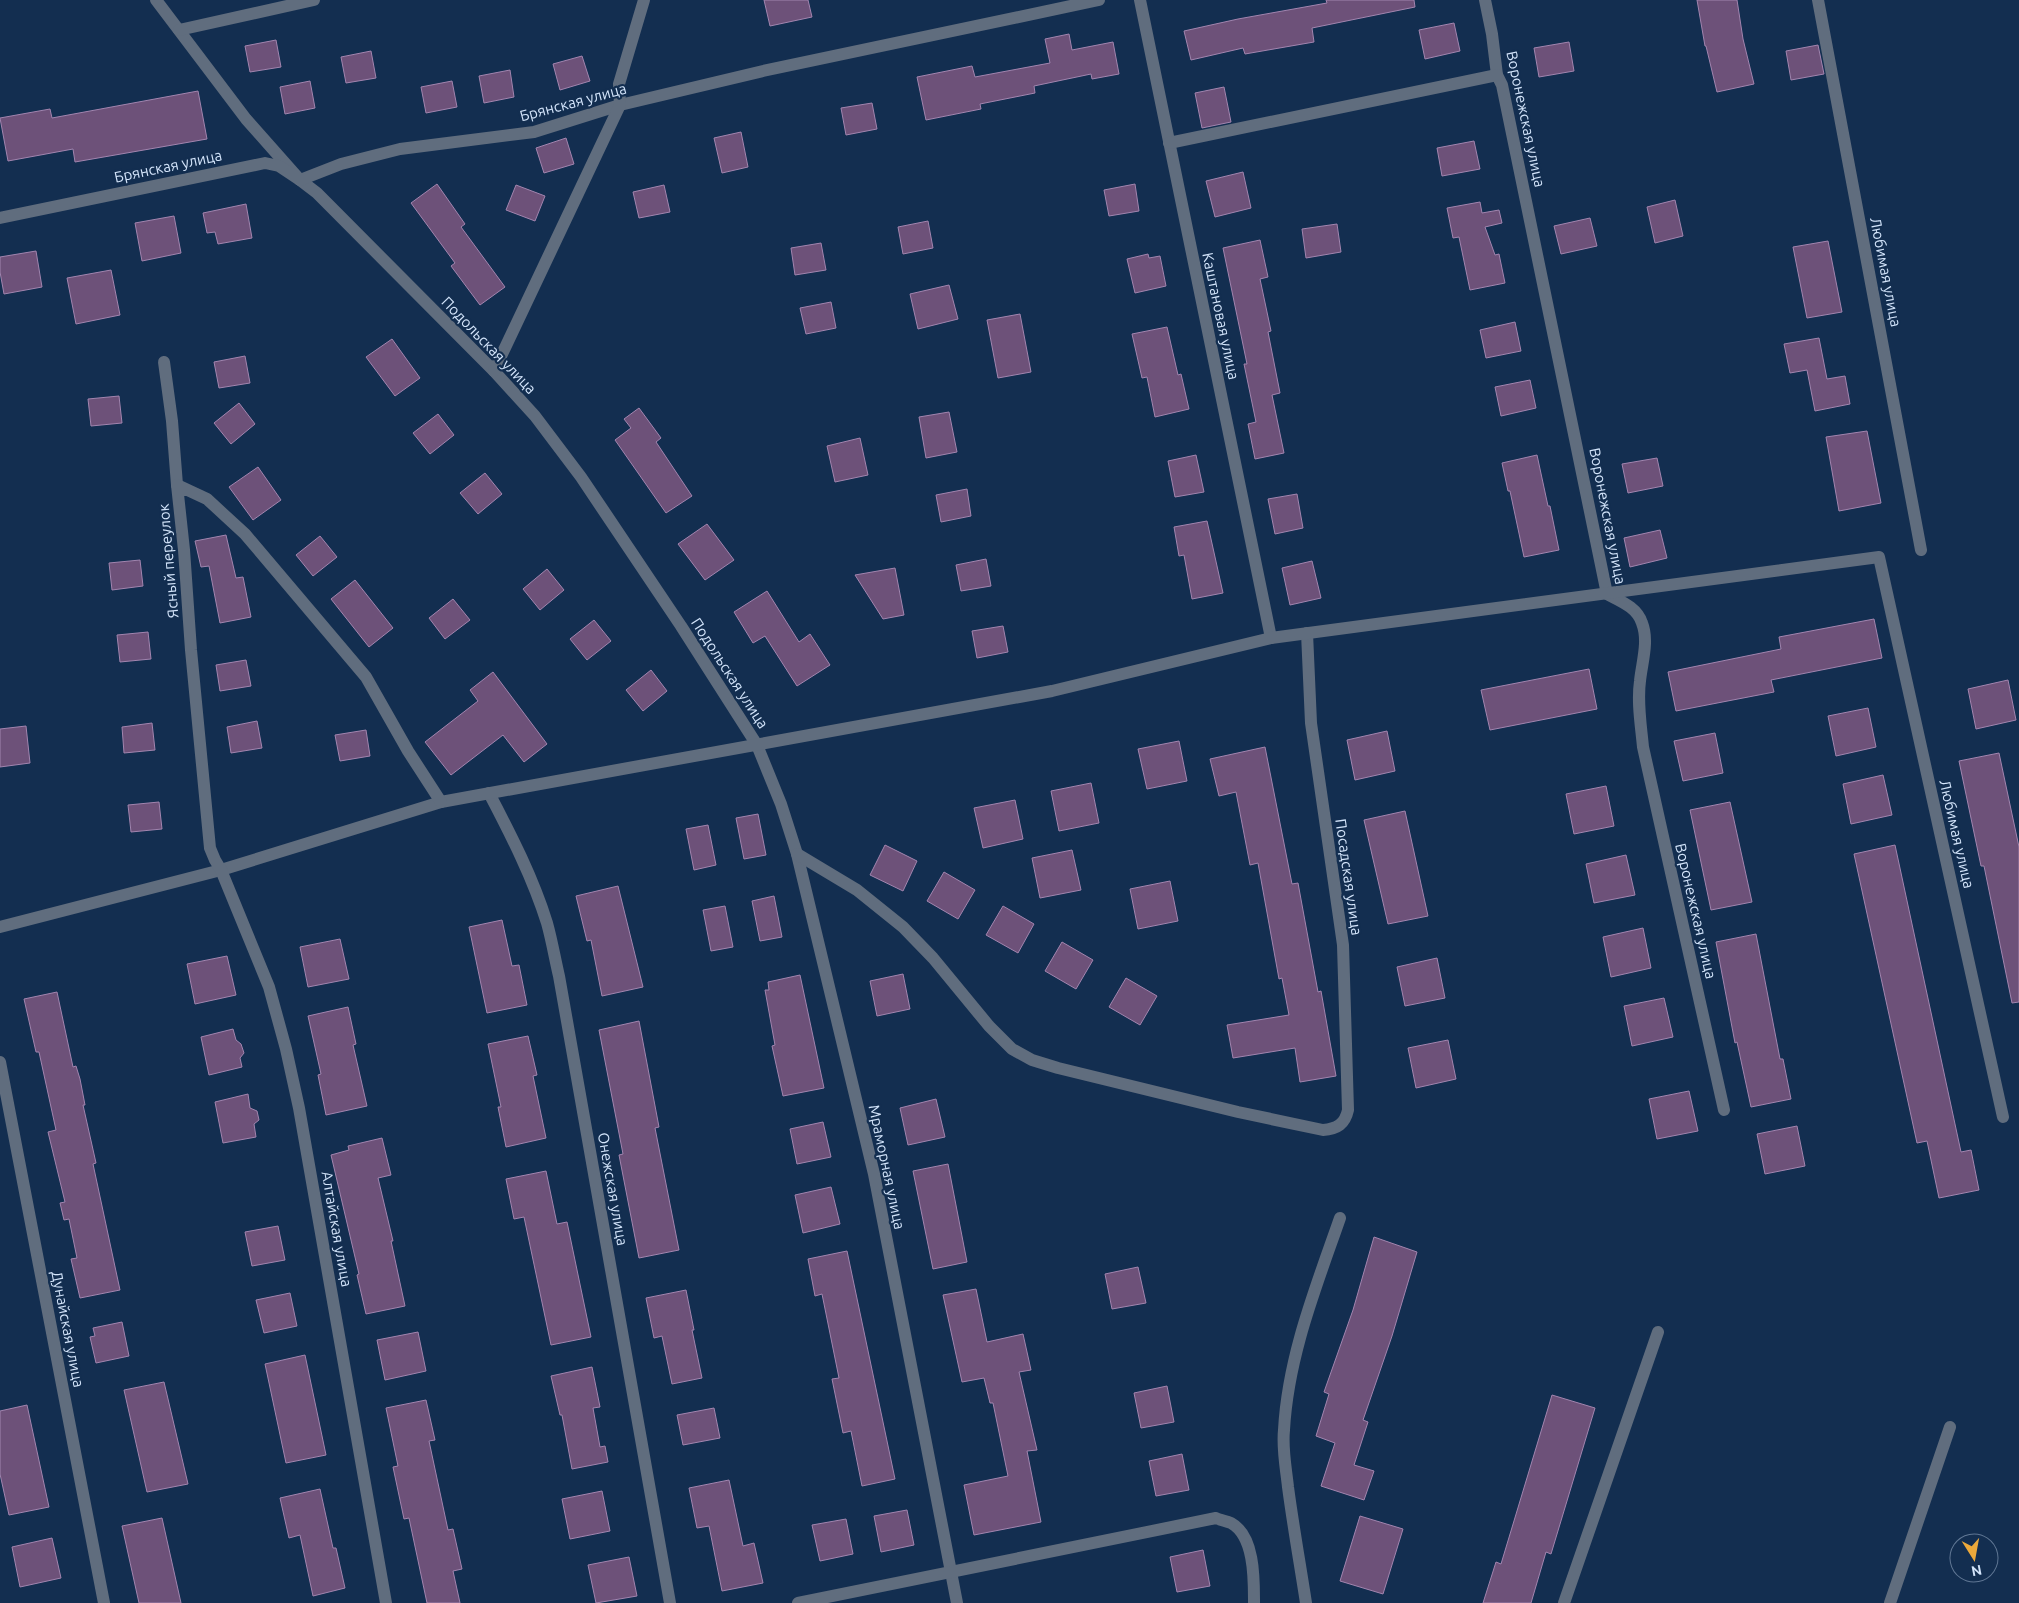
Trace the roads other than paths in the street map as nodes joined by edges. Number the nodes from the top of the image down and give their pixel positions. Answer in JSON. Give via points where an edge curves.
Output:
{"nodes":[{"id":1,"x":156,"y":0,"type":"edge"},
{"id":2,"x":314,"y":0,"type":"edge"},
{"id":3,"x":644,"y":0,"type":"edge"},
{"id":4,"x":1099,"y":0,"type":"edge"},
{"id":5,"x":1140,"y":0,"type":"edge"},
{"id":6,"x":1485,"y":0,"type":"edge"},
{"id":7,"x":1818,"y":0,"type":"edge"},
{"id":8,"x":179,"y":30,"type":"junction"},
{"id":9,"x":1497,"y":75,"type":"junction"},
{"id":10,"x":620,"y":105,"type":"junction"},
{"id":11,"x":1169,"y":143,"type":"junction"},
{"id":12,"x":300,"y":180,"type":"junction"},
{"id":13,"x":0,"y":218,"type":"edge"},
{"id":14,"x":164,"y":362,"type":"dead end"},
{"id":15,"x":494,"y":371,"type":"junction"},
{"id":16,"x":177,"y":485,"type":"junction"},
{"id":17,"x":1922,"y":550,"type":"dead end"},
{"id":18,"x":1607,"y":594,"type":"junction"},
{"id":19,"x":1307,"y":634,"type":"junction"},
{"id":20,"x":1271,"y":638,"type":"junction"},
{"id":21,"x":756,"y":745,"type":"junction"},
{"id":22,"x":489,"y":792,"type":"junction"},
{"id":23,"x":441,"y":802,"type":"junction"},
{"id":24,"x":797,"y":854,"type":"junction"},
{"id":25,"x":221,"y":870,"type":"junction"},
{"id":26,"x":0,"y":927,"type":"edge"},
{"id":27,"x":0,"y":1062,"type":"edge"},
{"id":28,"x":1724,"y":1110,"type":"dead end"},
{"id":29,"x":2004,"y":1117,"type":"dead end"},
{"id":30,"x":1340,"y":1218,"type":"dead end"},
{"id":31,"x":1658,"y":1332,"type":"dead end"},
{"id":32,"x":1950,"y":1427,"type":"dead end"},
{"id":33,"x":951,"y":1571,"type":"junction"},
{"id":34,"x":104,"y":1603,"type":"edge"},
{"id":35,"x":386,"y":1603,"type":"edge"},
{"id":36,"x":670,"y":1603,"type":"edge"},
{"id":37,"x":798,"y":1603,"type":"edge"},
{"id":38,"x":957,"y":1603,"type":"edge"},
{"id":39,"x":1254,"y":1603,"type":"edge"},
{"id":40,"x":1306,"y":1603,"type":"edge"},
{"id":41,"x":1564,"y":1603,"type":"edge"},
{"id":42,"x":1890,"y":1603,"type":"edge"}],
"edges":[{"from":1,"to":8,"type":"street","name":"Подольская улица"},
{"from":2,"to":8,"type":"street"},
{"from":3,"to":10,"type":"street","via":[[619,84]]},
{"from":4,"to":10,"type":"street","name":"Брянская улица"},
{"from":5,"to":11,"type":"street","name":"Каштановая улица"},
{"from":6,"to":9,"type":"street","name":"Воронежская улица"},
{"from":7,"to":17,"type":"street","name":"Любимая улица"},
{"from":8,"to":12,"type":"street","name":"Подольская улица","via":[[246,119]]},
{"from":9,"to":11,"type":"street"},
{"from":9,"to":18,"type":"street","name":"Воронежская улица","via":[[1502,85],[1533,228]]},
{"from":10,"to":12,"type":"street","name":"Брянская улица","via":[[534,132],[400,149],[341,164]]},
{"from":10,"to":15,"type":"street"},
{"from":11,"to":20,"type":"street","name":"Каштановая улица"},
{"from":12,"to":13,"type":"street","name":"Брянская улица","via":[[279,166],[265,163]]},
{"from":12,"to":15,"type":"street","name":"Подольская улица","via":[[317,193]]},
{"from":14,"to":16,"type":"street"},
{"from":15,"to":21,"type":"street","name":"Подольская улица","via":[[581,477]]},
{"from":16,"to":23,"type":"street","name":"Ясный переулок","via":[[207,499],[246,534],[366,677]]},
{"from":16,"to":25,"type":"street","name":"Ясный переулок","via":[[210,848]]},
{"from":18,"to":19,"type":"street"},
{"from":18,"to":28,"type":"street","name":"Воронежская улица","via":[[1634,610],[1642,622],[1644,656],[1639,698],[1643,747]]},
{"from":18,"to":29,"type":"street","name":"Любимая улица","via":[[1879,558]]},
{"from":19,"to":20,"type":"street"},
{"from":19,"to":24,"type":"street","name":"Посадская улица","via":[[1311,722],[1343,945],[1348,1110],[1341,1125],[1332,1129],[1323,1130],[1238,1112],[1032,1060],[1012,1048],[989,1026],[903,926],[857,890]]},
{"from":20,"to":21,"type":"street","via":[[1052,691]]},
{"from":21,"to":22,"type":"street"},
{"from":21,"to":24,"type":"street","name":"Мраморная улица","via":[[782,804]]},
{"from":22,"to":23,"type":"street"},
{"from":22,"to":36,"type":"street","name":"Онежская улица","via":[[535,890],[559,976]]},
{"from":23,"to":25,"type":"street"},
{"from":24,"to":33,"type":"street","name":"Мраморная улица","via":[[874,1174]]},
{"from":25,"to":26,"type":"street"},
{"from":25,"to":35,"type":"street","name":"Алтайская улица","via":[[269,986],[300,1108]]},
{"from":27,"to":34,"type":"street","name":"Дунайская улица"},
{"from":30,"to":40,"type":"street","via":[[1304,1323],[1290,1377],[1284,1430],[1288,1487]]},
{"from":31,"to":41,"type":"street"},
{"from":32,"to":42,"type":"street"},
{"from":33,"to":37,"type":"street"},
{"from":33,"to":38,"type":"street","name":"Мраморная улица"},
{"from":33,"to":39,"type":"street","via":[[1216,1518],[1232,1524],[1242,1534],[1250,1551]]}]}
